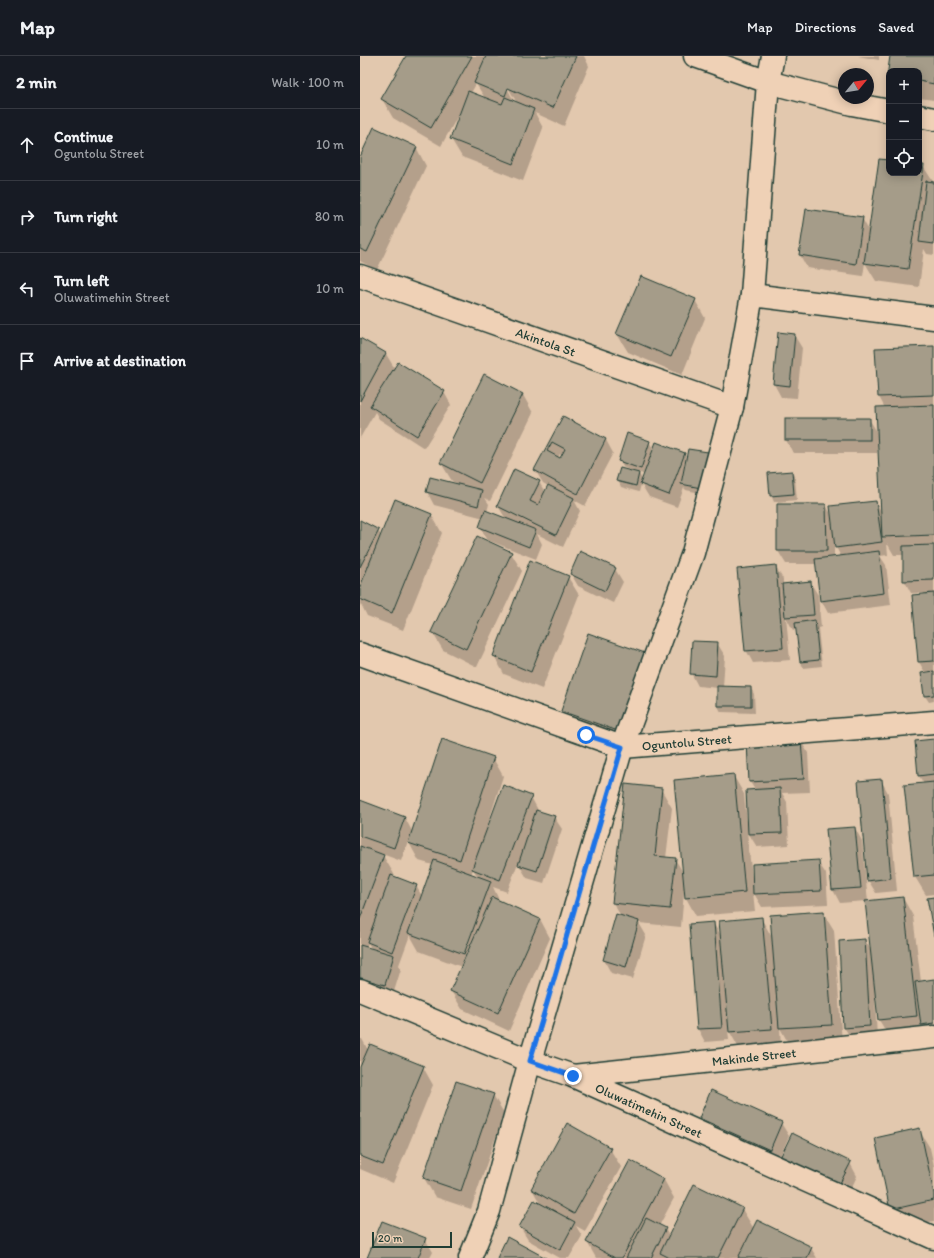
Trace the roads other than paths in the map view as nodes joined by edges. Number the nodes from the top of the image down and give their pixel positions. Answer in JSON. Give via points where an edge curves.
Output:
{"nodes":[{"id":1,"x":695,"y":56,"type":"edge"},
{"id":2,"x":773,"y":56,"type":"edge"},
{"id":3,"x":768,"y":82,"type":"junction"},
{"id":4,"x":886,"y":110,"type":"edge"},
{"id":5,"x":922,"y":117,"type":"edge"},
{"id":6,"x":934,"y":119,"type":"edge"},
{"id":7,"x":360,"y":276,"type":"edge"},
{"id":8,"x":752,"y":295,"type":"junction"},
{"id":9,"x":934,"y":318,"type":"edge"},
{"id":10,"x":732,"y":407,"type":"junction"},
{"id":11,"x":360,"y":654,"type":"edge"},
{"id":12,"x":934,"y":722,"type":"edge"},
{"id":13,"x":622,"y":747,"type":"junction"},
{"id":14,"x":360,"y":990,"type":"edge"},
{"id":15,"x":934,"y":1037,"type":"edge"},
{"id":16,"x":530,"y":1061,"type":"junction"},
{"id":17,"x":573,"y":1076,"type":"junction"},
{"id":18,"x":934,"y":1238,"type":"edge"},
{"id":19,"x":470,"y":1258,"type":"edge"}],
"edges":[{"from":1,"to":3,"type":"street"},
{"from":2,"to":3,"type":"street"},
{"from":3,"to":4,"type":"street"},
{"from":3,"to":8,"type":"street"},
{"from":5,"to":6,"type":"street"},
{"from":7,"to":10,"type":"street","name":"Akintola St"},
{"from":8,"to":9,"type":"street"},
{"from":8,"to":10,"type":"street"},
{"from":10,"to":13,"type":"street","via":[[693,554]]},
{"from":11,"to":13,"type":"street","name":"Oguntolu Street"},
{"from":12,"to":13,"type":"street","name":"Oguntolu Street"},
{"from":13,"to":16,"type":"street"},
{"from":14,"to":16,"type":"street","name":"Oluwatimehin Street"},
{"from":15,"to":17,"type":"street","name":"Makinde Street"},
{"from":16,"to":17,"type":"street","name":"Oluwatimehin Street"},
{"from":16,"to":19,"type":"street","via":[[489,1210]]},
{"from":17,"to":18,"type":"street","name":"Oluwatimehin Street"}]}
